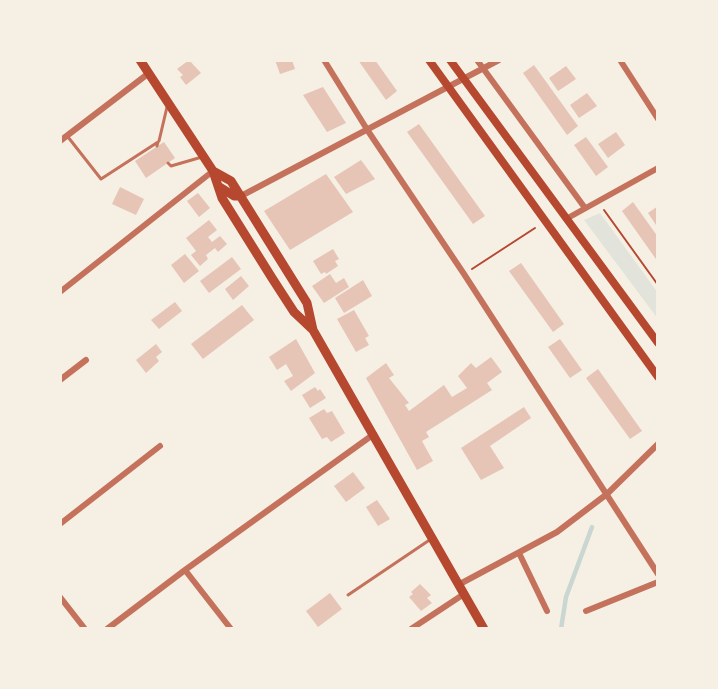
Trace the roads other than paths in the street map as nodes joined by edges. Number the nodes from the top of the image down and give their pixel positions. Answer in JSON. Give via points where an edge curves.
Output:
{"nodes":[{"id":1,"x":140,"y":60,"type":"edge"},
{"id":2,"x":324,"y":60,"type":"edge"},
{"id":3,"x":429,"y":60,"type":"edge"},
{"id":4,"x":450,"y":60,"type":"edge"},
{"id":5,"x":477,"y":60,"type":"edge"},
{"id":6,"x":499,"y":60,"type":"edge"},
{"id":7,"x":620,"y":60,"type":"edge"},
{"id":8,"x":483,"y":69,"type":"junction"},
{"id":9,"x":149,"y":73,"type":"junction"},
{"id":10,"x":463,"y":78,"type":"junction"},
{"id":11,"x":447,"y":86,"type":"junction"},
{"id":12,"x":168,"y":102,"type":"junction"},
{"id":13,"x":658,"y":120,"type":"edge"},
{"id":14,"x":368,"y":131,"type":"junction"},
{"id":15,"x":67,"y":135,"type":"junction"},
{"id":16,"x":60,"y":141,"type":"edge"},
{"id":17,"x":158,"y":141,"type":"junction"},
{"id":18,"x":158,"y":146,"type":"dead end"},
{"id":19,"x":204,"y":157,"type":"junction"},
{"id":20,"x":169,"y":165,"type":"dead end"},
{"id":21,"x":658,"y":168,"type":"edge"},
{"id":22,"x":213,"y":171,"type":"junction"},
{"id":23,"x":218,"y":186,"type":"junction"},
{"id":24,"x":241,"y":196,"type":"junction"},
{"id":25,"x":585,"y":208,"type":"junction"},
{"id":26,"x":566,"y":219,"type":"junction"},
{"id":27,"x":60,"y":291,"type":"edge"},
{"id":28,"x":314,"y":330,"type":"junction"},
{"id":29,"x":658,"y":344,"type":"edge"},
{"id":30,"x":86,"y":360,"type":"dead end"},
{"id":31,"x":658,"y":377,"type":"edge"},
{"id":32,"x":60,"y":380,"type":"edge"},
{"id":33,"x":374,"y":434,"type":"junction"},
{"id":34,"x":658,"y":444,"type":"edge"},
{"id":35,"x":160,"y":446,"type":"dead end"},
{"id":36,"x":607,"y":494,"type":"junction"},
{"id":37,"x":60,"y":524,"type":"edge"},
{"id":38,"x":432,"y":538,"type":"junction"},
{"id":39,"x":519,"y":553,"type":"junction"},
{"id":40,"x":185,"y":570,"type":"junction"},
{"id":41,"x":657,"y":571,"type":"edge"},
{"id":42,"x":658,"y":582,"type":"edge"},
{"id":43,"x":458,"y":585,"type":"junction"},
{"id":44,"x":464,"y":594,"type":"junction"},
{"id":45,"x":348,"y":595,"type":"dead end"},
{"id":46,"x":60,"y":597,"type":"edge"},
{"id":47,"x":547,"y":611,"type":"dead end"},
{"id":48,"x":586,"y":611,"type":"dead end"},
{"id":49,"x":85,"y":629,"type":"edge"},
{"id":50,"x":107,"y":629,"type":"edge"},
{"id":51,"x":231,"y":629,"type":"edge"},
{"id":52,"x":411,"y":629,"type":"edge"},
{"id":53,"x":484,"y":629,"type":"edge"}],
"edges":[{"from":1,"to":9,"type":"main road"},
{"from":2,"to":14,"type":"street"},
{"from":3,"to":11,"type":"main road"},
{"from":4,"to":10,"type":"main road"},
{"from":5,"to":8,"type":"street"},
{"from":6,"to":8,"type":"street"},
{"from":7,"to":13,"type":"street"},
{"from":8,"to":10,"type":"street"},
{"from":8,"to":25,"type":"street"},
{"from":9,"to":12,"type":"main road"},
{"from":9,"to":15,"type":"street"},
{"from":10,"to":11,"type":"street"},
{"from":10,"to":26,"type":"main road"},
{"from":11,"to":14,"type":"street"},
{"from":11,"to":31,"type":"main road"},
{"from":12,"to":17,"type":"lane"},
{"from":12,"to":19,"type":"main road"},
{"from":14,"to":24,"type":"street"},
{"from":14,"to":36,"type":"street"},
{"from":15,"to":16,"type":"street"},
{"from":15,"to":17,"type":"lane","via":[[101,179]]},
{"from":17,"to":18,"type":"lane"},
{"from":19,"to":20,"type":"lane"},
{"from":19,"to":22,"type":"main road"},
{"from":21,"to":25,"type":"street"},
{"from":22,"to":23,"type":"main road"},
{"from":22,"to":24,"type":"main road","via":[[231,181]]},
{"from":22,"to":27,"type":"street"},
{"from":23,"to":24,"type":"main road"},
{"from":23,"to":28,"type":"main road","via":[[294,312]]},
{"from":24,"to":28,"type":"main road","via":[[307,303]]},
{"from":25,"to":26,"type":"street"},
{"from":26,"to":29,"type":"main road"},
{"from":28,"to":33,"type":"main road"},
{"from":30,"to":32,"type":"street"},
{"from":33,"to":38,"type":"main road"},
{"from":33,"to":40,"type":"street"},
{"from":34,"to":36,"type":"street"},
{"from":35,"to":37,"type":"street"},
{"from":36,"to":39,"type":"street","via":[[557,532]]},
{"from":36,"to":41,"type":"street"},
{"from":38,"to":43,"type":"main road"},
{"from":38,"to":45,"type":"lane"},
{"from":39,"to":43,"type":"street"},
{"from":39,"to":47,"type":"street"},
{"from":40,"to":50,"type":"street"},
{"from":40,"to":51,"type":"street"},
{"from":42,"to":48,"type":"street"},
{"from":43,"to":44,"type":"main road"},
{"from":44,"to":52,"type":"street"},
{"from":44,"to":53,"type":"main road"},
{"from":46,"to":49,"type":"street"}]}
